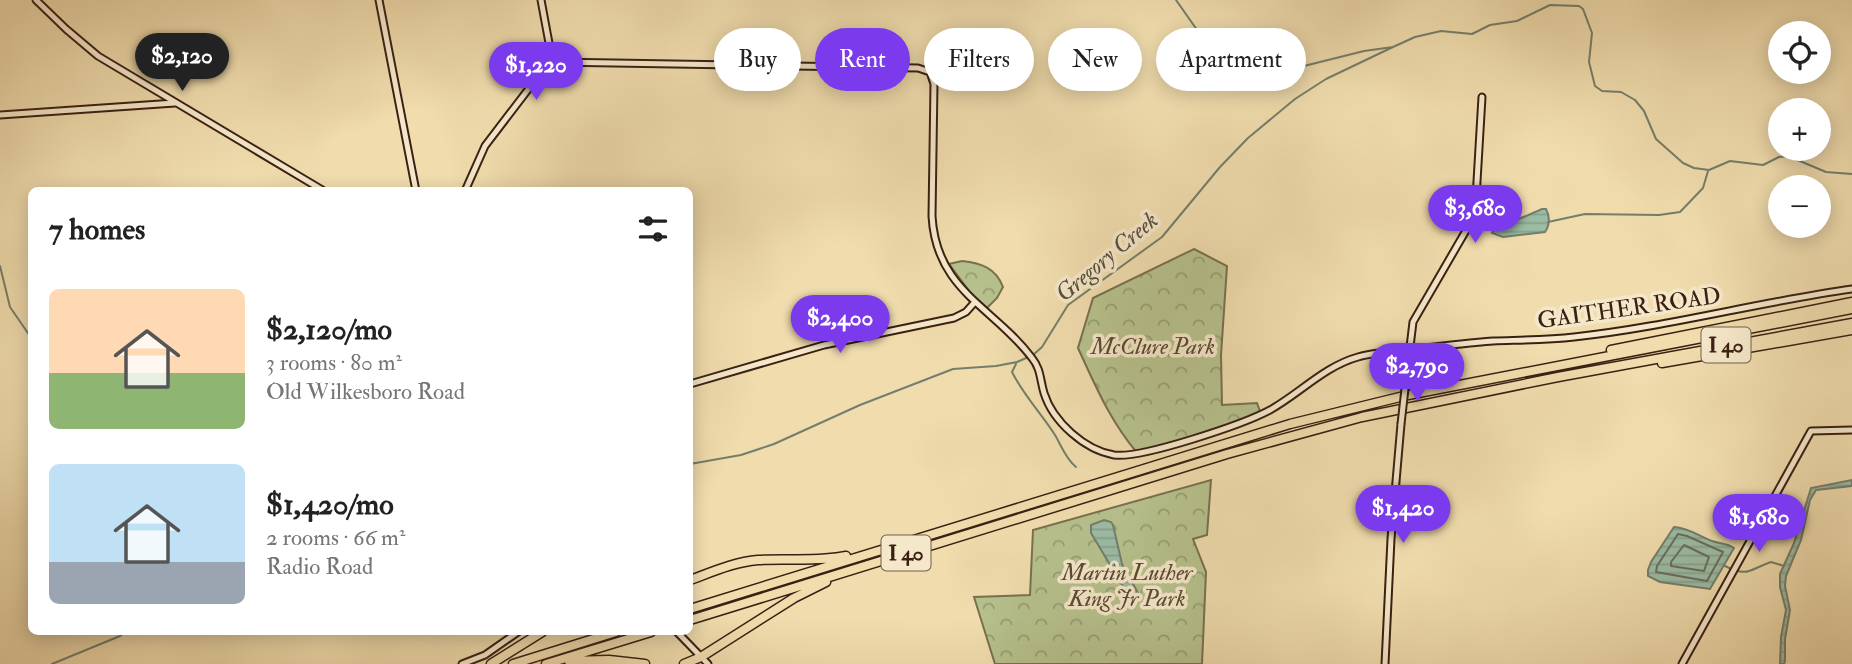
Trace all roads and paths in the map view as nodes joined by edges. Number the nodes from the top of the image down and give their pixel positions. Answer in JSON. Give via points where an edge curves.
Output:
{"nodes":[{"id":1,"x":36,"y":0,"type":"edge"},
{"id":2,"x":379,"y":0,"type":"edge"},
{"id":3,"x":541,"y":0,"type":"edge"},
{"id":4,"x":554,"y":62,"type":"dead end"},
{"id":5,"x":1482,"y":97,"type":"dead end"},
{"id":6,"x":175,"y":103,"type":"junction"},
{"id":7,"x":0,"y":115,"type":"edge"},
{"id":8,"x":317,"y":187,"type":"edge"},
{"id":9,"x":415,"y":187,"type":"edge"},
{"id":10,"x":467,"y":187,"type":"edge"},
{"id":11,"x":1852,"y":289,"type":"edge"},
{"id":12,"x":1852,"y":302,"type":"edge"},
{"id":13,"x":974,"y":303,"type":"junction"},
{"id":14,"x":1852,"y":309,"type":"edge"},
{"id":15,"x":1852,"y":323,"type":"edge"},
{"id":16,"x":1852,"y":331,"type":"edge"},
{"id":17,"x":1409,"y":350,"type":"junction"},
{"id":18,"x":1537,"y":369,"type":"junction"},
{"id":19,"x":1600,"y":369,"type":"junction"},
{"id":20,"x":693,"y":383,"type":"edge"},
{"id":21,"x":1852,"y":430,"type":"edge"},
{"id":22,"x":910,"y":541,"type":"junction"},
{"id":23,"x":863,"y":566,"type":"junction"},
{"id":24,"x":693,"y":579,"type":"edge"},
{"id":25,"x":693,"y":608,"type":"edge"},
{"id":26,"x":693,"y":619,"type":"edge"},
{"id":27,"x":514,"y":635,"type":"edge"},
{"id":28,"x":537,"y":635,"type":"edge"},
{"id":29,"x":607,"y":635,"type":"edge"},
{"id":30,"x":641,"y":635,"type":"edge"},
{"id":31,"x":680,"y":635,"type":"edge"},
{"id":32,"x":704,"y":661,"type":"edge"},
{"id":33,"x":462,"y":664,"type":"edge"},
{"id":34,"x":491,"y":664,"type":"edge"},
{"id":35,"x":513,"y":664,"type":"edge"},
{"id":36,"x":547,"y":664,"type":"edge"},
{"id":37,"x":645,"y":664,"type":"edge"},
{"id":38,"x":684,"y":664,"type":"edge"},
{"id":39,"x":1385,"y":664,"type":"edge"},
{"id":40,"x":1682,"y":664,"type":"edge"}],
"edges":[{"from":1,"to":6,"type":"street","via":[[98,57]]},
{"from":2,"to":9,"type":"street"},
{"from":3,"to":10,"type":"street","via":[[549,43],[543,70],[485,146]]},
{"from":4,"to":13,"type":"street","via":[[925,69],[934,84],[934,238],[942,260]]},
{"from":5,"to":17,"type":"street","via":[[1475,215],[1415,318]]},
{"from":6,"to":7,"type":"street"},
{"from":6,"to":8,"type":"street"},
{"from":11,"to":17,"type":"street","name":"GAITHER ROAD","via":[[1627,330]]},
{"from":12,"to":18,"type":"highway","via":[[1625,346]]},
{"from":13,"to":17,"type":"street","name":"GAITHER ROAD","via":[[1030,355],[1055,416],[1068,430],[1107,454],[1130,456],[1249,420],[1350,360]]},
{"from":13,"to":20,"type":"street","via":[[954,318],[824,345]]},
{"from":14,"to":18,"type":"highway","number":"I 40"},
{"from":15,"to":19,"type":"highway","number":"I 40"},
{"from":16,"to":19,"type":"highway"},
{"from":17,"to":39,"type":"street","bridge":true},
{"from":18,"to":22,"type":"highway","number":"I 40","via":[[1290,424]]},
{"from":19,"to":23,"type":"highway","number":"I 40","via":[[1293,435]]},
{"from":21,"to":40,"type":"street","via":[[1811,431]]},
{"from":22,"to":24,"type":"highway","via":[[835,559],[740,563]]},
{"from":22,"to":25,"type":"highway","number":"I 40"},
{"from":23,"to":26,"type":"highway","number":"I 40"},
{"from":23,"to":32,"type":"highway","via":[[794,598]]},
{"from":27,"to":33,"type":"street"},
{"from":28,"to":34,"type":"highway"},
{"from":29,"to":35,"type":"highway"},
{"from":30,"to":36,"type":"highway"},
{"from":31,"to":32,"type":"street"},
{"from":32,"to":38,"type":"highway"},
{"from":36,"to":37,"type":"highway","via":[[586,659]]}]}
